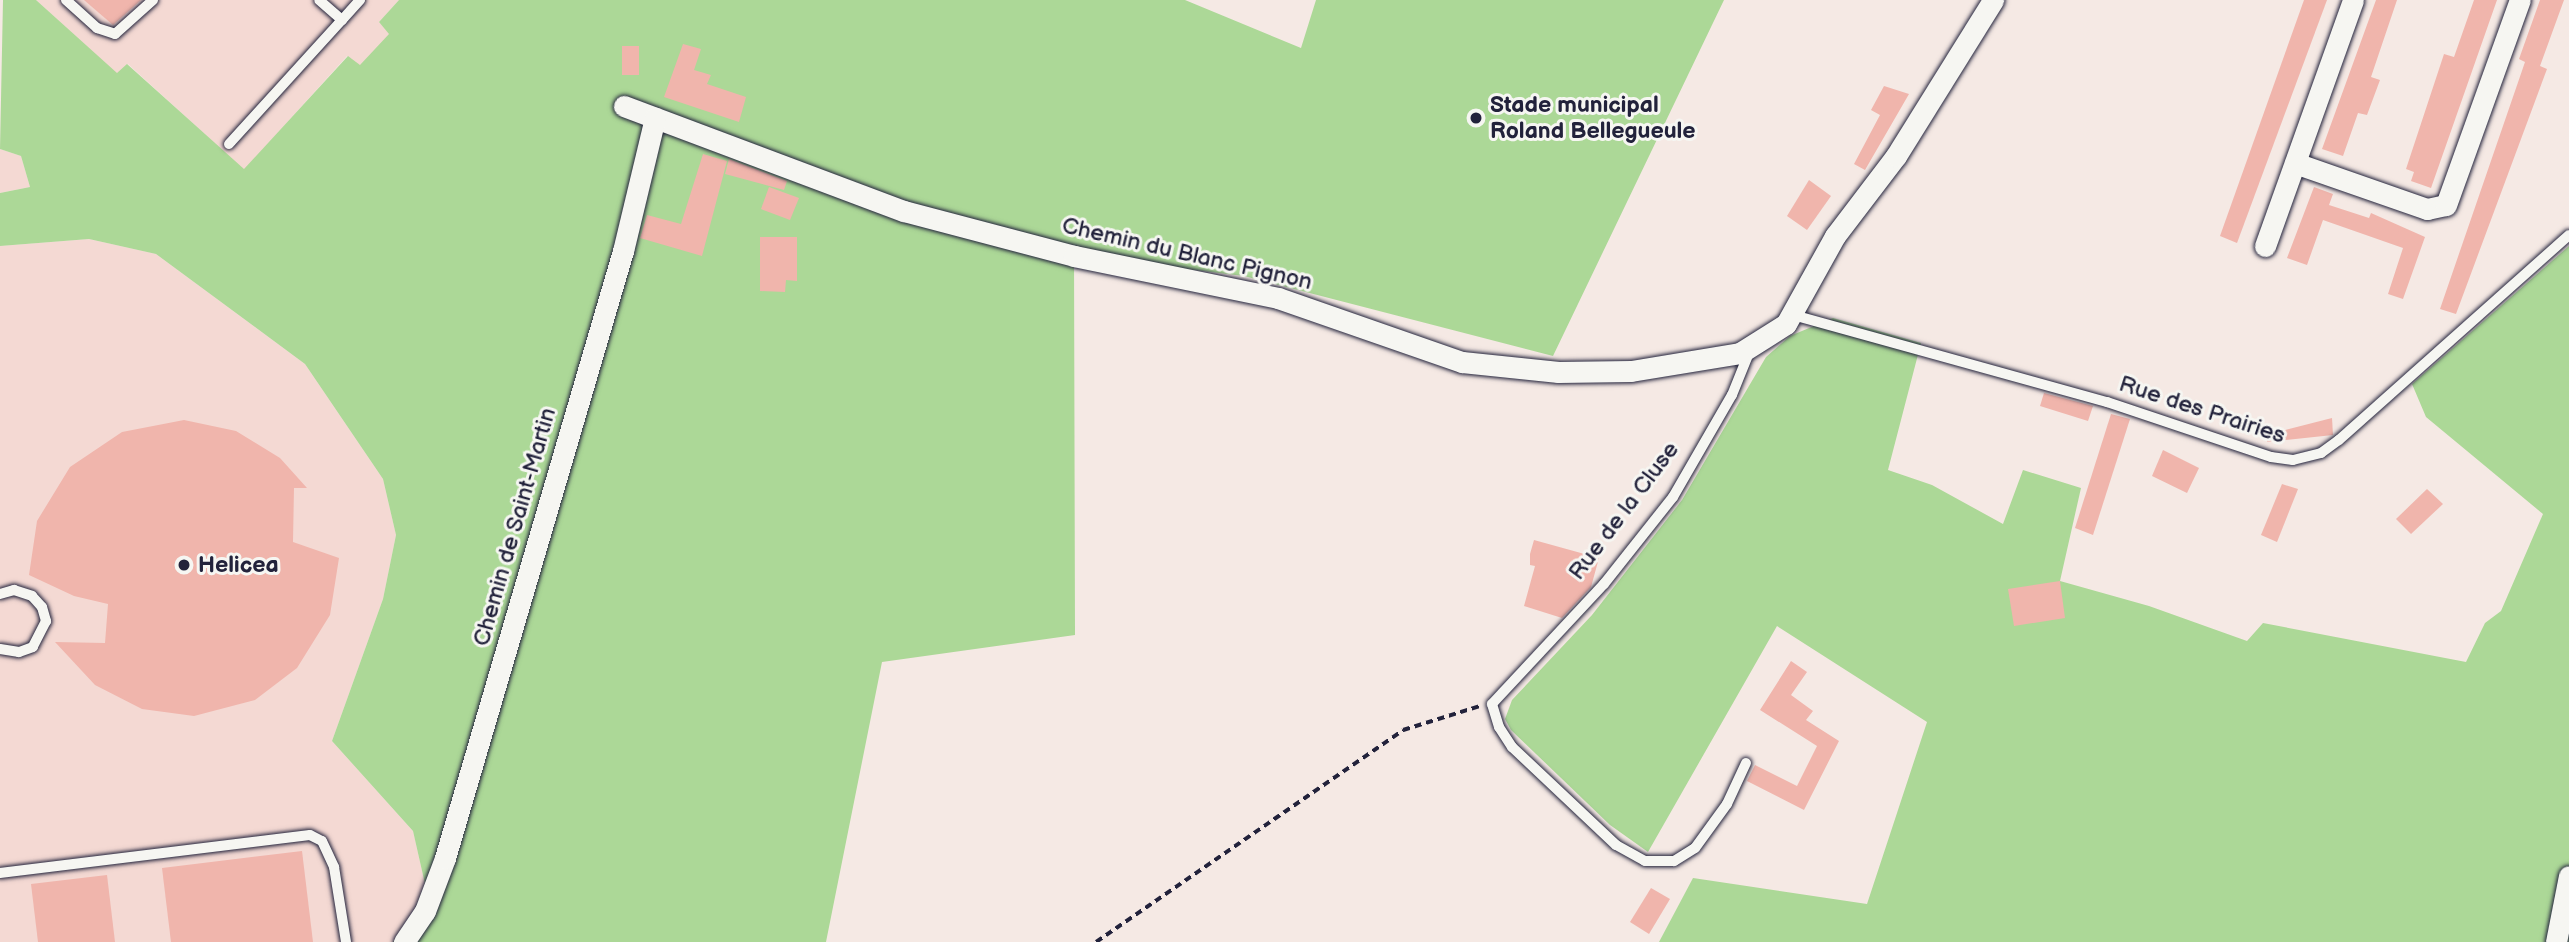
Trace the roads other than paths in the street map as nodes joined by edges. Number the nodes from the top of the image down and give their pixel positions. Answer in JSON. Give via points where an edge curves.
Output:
{"nodes":[{"id":1,"x":66,"y":0,"type":"edge"},
{"id":2,"x":153,"y":0,"type":"edge"},
{"id":3,"x":319,"y":0,"type":"edge"},
{"id":4,"x":360,"y":0,"type":"edge"},
{"id":5,"x":1993,"y":0,"type":"edge"},
{"id":6,"x":2353,"y":0,"type":"edge"},
{"id":7,"x":2520,"y":0,"type":"edge"},
{"id":8,"x":342,"y":20,"type":"junction"},
{"id":9,"x":624,"y":106,"type":"dead end"},
{"id":10,"x":655,"y":118,"type":"junction"},
{"id":11,"x":229,"y":144,"type":"dead end"},
{"id":12,"x":2295,"y":163,"type":"junction"},
{"id":13,"x":2569,"y":235,"type":"edge"},
{"id":14,"x":2265,"y":246,"type":"dead end"},
{"id":15,"x":1793,"y":315,"type":"junction"},
{"id":16,"x":1751,"y":348,"type":"junction"},
{"id":17,"x":0,"y":594,"type":"edge"},
{"id":18,"x":0,"y":649,"type":"edge"},
{"id":19,"x":1746,"y":763,"type":"dead end"},
{"id":20,"x":0,"y":873,"type":"edge"},
{"id":21,"x":2569,"y":876,"type":"edge"},
{"id":22,"x":346,"y":942,"type":"edge"},
{"id":23,"x":404,"y":942,"type":"edge"},
{"id":24,"x":2556,"y":942,"type":"edge"}],
"edges":[{"from":1,"to":2,"type":"lane","via":[[97,28],[115,34]]},
{"from":3,"to":8,"type":"lane"},
{"from":4,"to":8,"type":"lane"},
{"from":5,"to":15,"type":"street","name":"Rue de la Cluse","via":[[1896,156],[1835,236]]},
{"from":6,"to":12,"type":"street"},
{"from":7,"to":12,"type":"street","via":[[2446,205],[2427,209]]},
{"from":8,"to":11,"type":"lane"},
{"from":9,"to":10,"type":"street","name":"Chemin du Blanc Pignon"},
{"from":10,"to":16,"type":"street","name":"Chemin du Blanc Pignon","via":[[904,211],[1065,254],[1287,300],[1462,362],[1531,371],[1620,371],[1692,364]]},
{"from":10,"to":23,"type":"street","name":"Chemin de Saint-Martin","via":[[623,251],[446,858],[425,911]]},
{"from":12,"to":14,"type":"street"},
{"from":13,"to":15,"type":"lane","name":"Rue des Prairies","via":[[2339,440],[2321,453],[2293,460],[2271,457],[2095,398]]},
{"from":15,"to":16,"type":"street","name":"Rue de la Cluse"},
{"from":16,"to":19,"type":"lane","name":"Rue de la Cluse","via":[[1732,395],[1673,497],[1604,584],[1492,704],[1512,747],[1616,845],[1655,863],[1681,858],[1695,848],[1727,804]]},
{"from":17,"to":18,"type":"lane","via":[[19,591],[32,596],[46,621],[40,640],[29,649]]},
{"from":20,"to":22,"type":"lane","via":[[310,835],[322,841],[331,857]]},
{"from":21,"to":24,"type":"street"}]}
